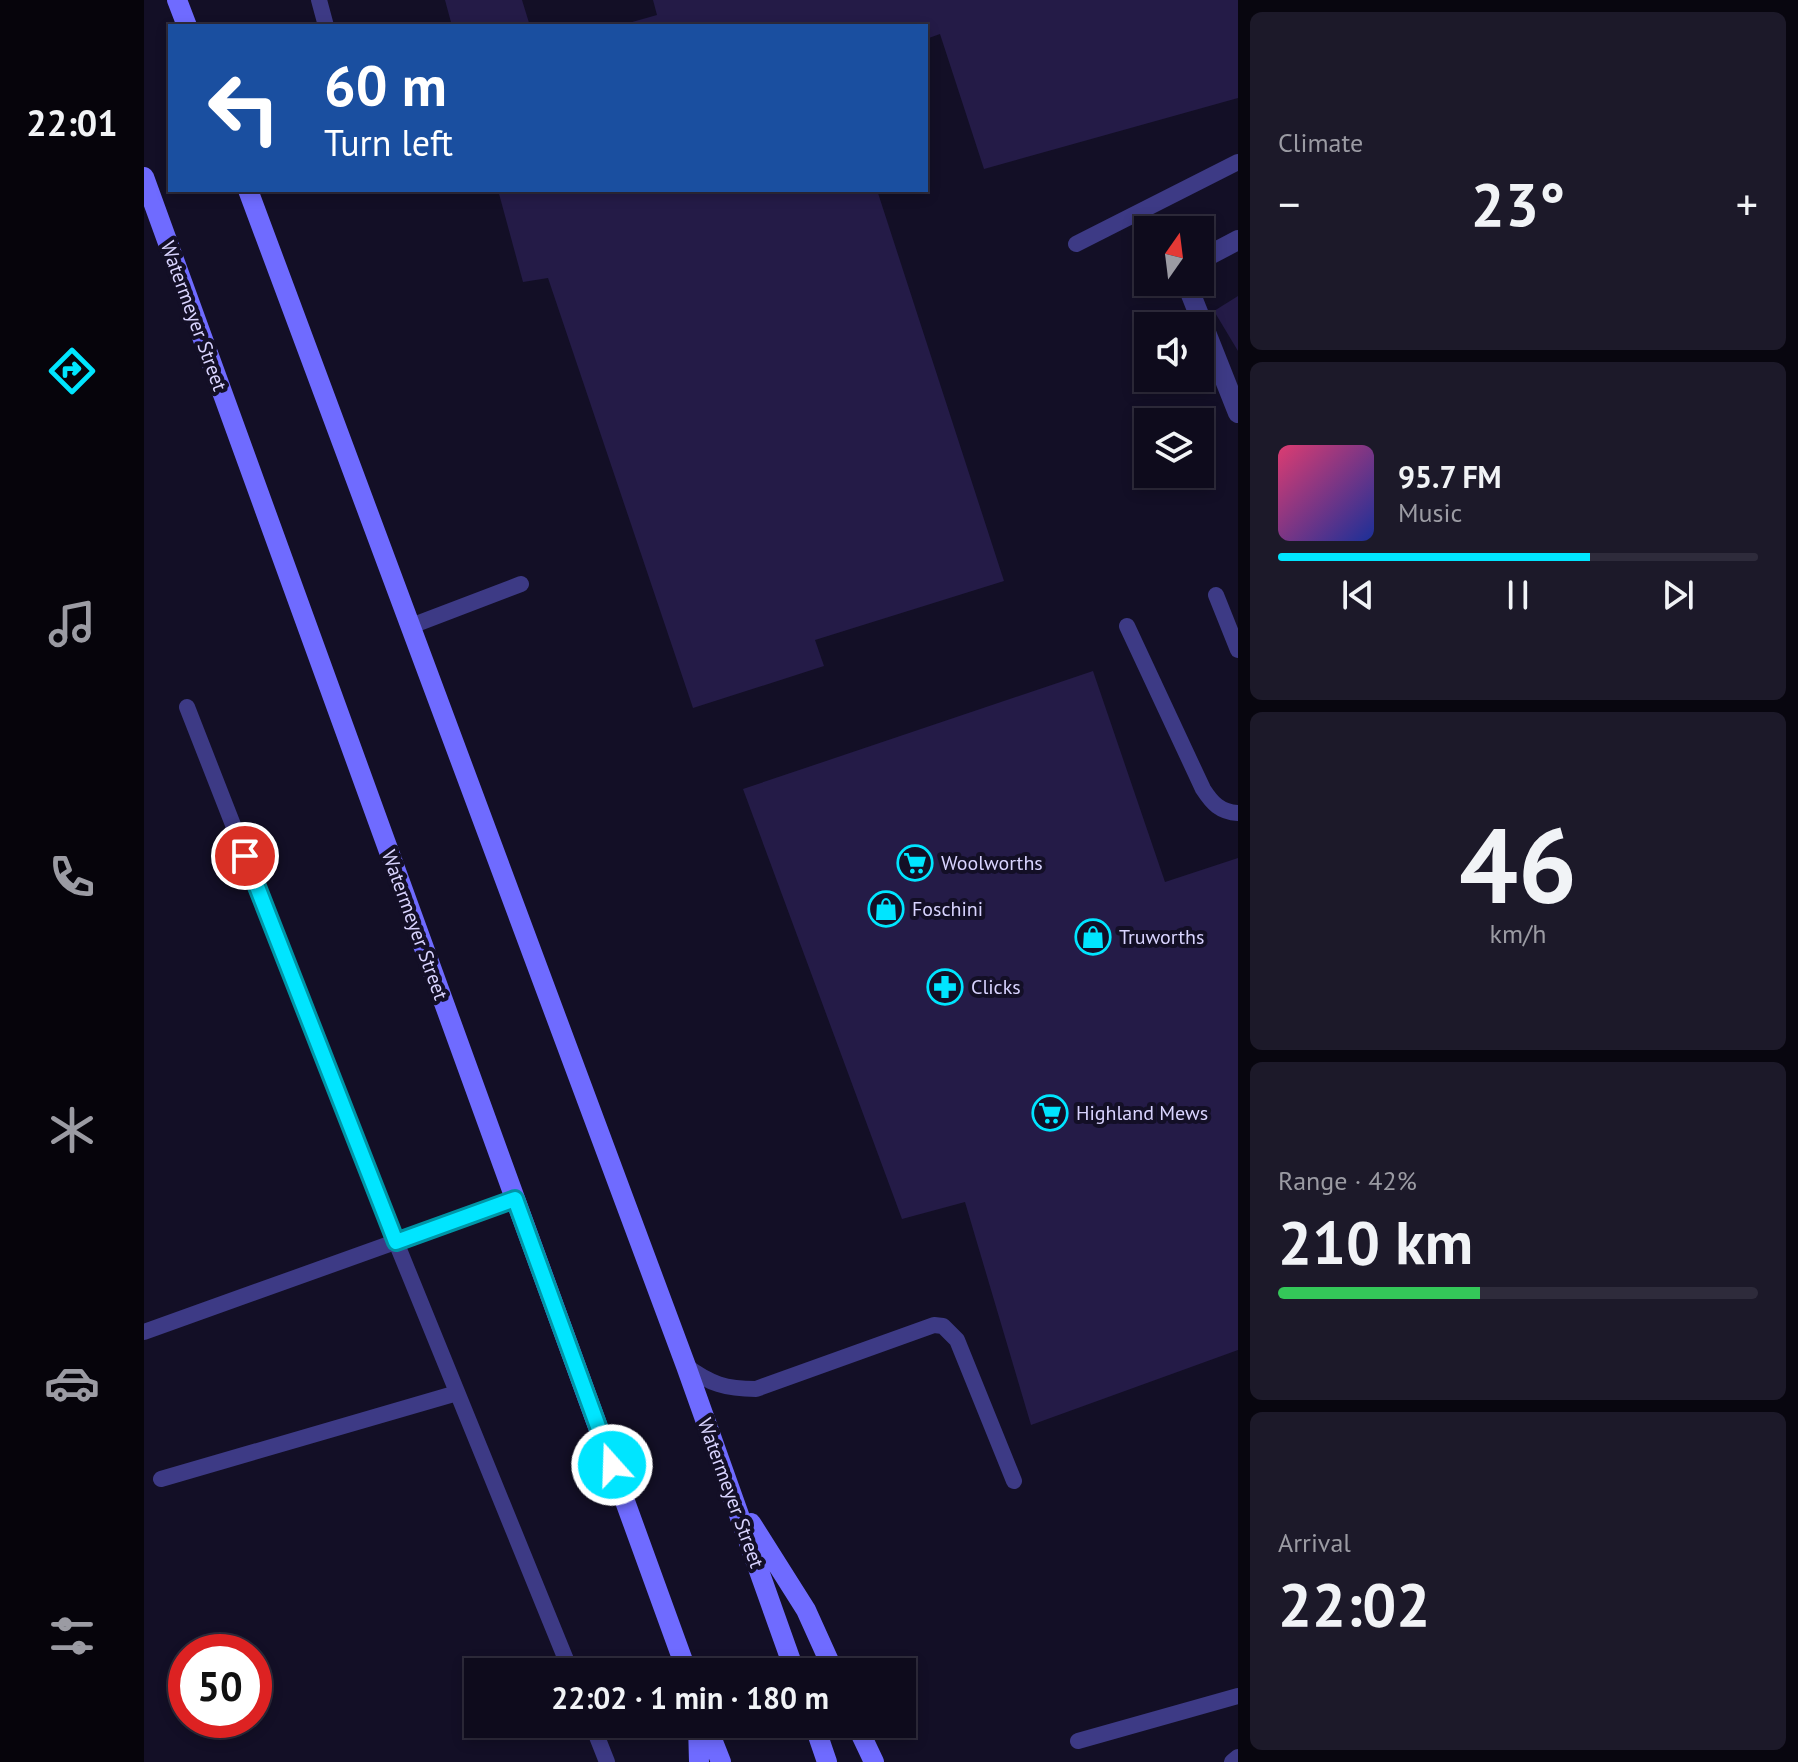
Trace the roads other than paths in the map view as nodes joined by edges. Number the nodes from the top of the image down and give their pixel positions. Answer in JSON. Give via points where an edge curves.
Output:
{"nodes":[{"id":1,"x":177,"y":0,"type":"edge"},
{"id":2,"x":319,"y":0,"type":"edge"},
{"id":3,"x":186,"y":24,"type":"edge"},
{"id":4,"x":325,"y":24,"type":"edge"},
{"id":5,"x":1238,"y":162,"type":"edge"},
{"id":6,"x":144,"y":177,"type":"edge"},
{"id":7,"x":249,"y":192,"type":"edge"},
{"id":8,"x":1238,"y":240,"type":"edge"},
{"id":9,"x":1076,"y":244,"type":"dead end"},
{"id":10,"x":1214,"y":253,"type":"edge"},
{"id":11,"x":1192,"y":296,"type":"edge"},
{"id":12,"x":1238,"y":413,"type":"edge"},
{"id":13,"x":521,"y":584,"type":"dead end"},
{"id":14,"x":1216,"y":595,"type":"dead end"},
{"id":15,"x":411,"y":626,"type":"junction"},
{"id":16,"x":1127,"y":626,"type":"dead end"},
{"id":17,"x":1238,"y":650,"type":"edge"},
{"id":18,"x":187,"y":707,"type":"dead end"},
{"id":19,"x":1238,"y":813,"type":"edge"},
{"id":20,"x":515,"y":1199,"type":"junction"},
{"id":21,"x":396,"y":1242,"type":"junction"},
{"id":22,"x":144,"y":1332,"type":"edge"},
{"id":23,"x":686,"y":1366,"type":"junction"},
{"id":24,"x":457,"y":1393,"type":"junction"},
{"id":25,"x":161,"y":1479,"type":"dead end"},
{"id":26,"x":1014,"y":1481,"type":"dead end"},
{"id":27,"x":730,"y":1489,"type":"junction"},
{"id":28,"x":565,"y":1658,"type":"edge"},
{"id":29,"x":682,"y":1658,"type":"edge"},
{"id":30,"x":790,"y":1658,"type":"edge"},
{"id":31,"x":828,"y":1658,"type":"edge"},
{"id":32,"x":1238,"y":1696,"type":"edge"},
{"id":33,"x":598,"y":1738,"type":"edge"},
{"id":34,"x":698,"y":1738,"type":"edge"},
{"id":35,"x":712,"y":1738,"type":"edge"},
{"id":36,"x":819,"y":1738,"type":"edge"},
{"id":37,"x":863,"y":1738,"type":"edge"},
{"id":38,"x":1078,"y":1741,"type":"dead end"},
{"id":39,"x":1238,"y":1757,"type":"edge"},
{"id":40,"x":607,"y":1762,"type":"edge"},
{"id":41,"x":699,"y":1762,"type":"edge"},
{"id":42,"x":721,"y":1762,"type":"edge"},
{"id":43,"x":827,"y":1762,"type":"edge"},
{"id":44,"x":874,"y":1762,"type":"edge"},
{"id":45,"x":1232,"y":1762,"type":"edge"}],
"edges":[{"from":1,"to":3,"type":"main road"},
{"from":2,"to":4,"type":"lane"},
{"from":5,"to":9,"type":"lane"},
{"from":6,"to":20,"type":"main road","name":"Watermeyer Street"},
{"from":7,"to":15,"type":"main road","name":"Watermeyer Street"},
{"from":8,"to":10,"type":"street"},
{"from":11,"to":12,"type":"street"},
{"from":13,"to":15,"type":"lane"},
{"from":14,"to":17,"type":"lane"},
{"from":15,"to":23,"type":"main road","name":"Watermeyer Street"},
{"from":16,"to":19,"type":"lane","via":[[1203,789],[1220,809]]},
{"from":18,"to":21,"type":"lane"},
{"from":20,"to":21,"type":"lane"},
{"from":20,"to":29,"type":"main road","name":"Watermeyer Street"},
{"from":21,"to":22,"type":"lane"},
{"from":21,"to":24,"type":"lane"},
{"from":23,"to":26,"type":"lane","via":[[702,1379],[756,1389],[943,1326],[957,1340]]},
{"from":23,"to":27,"type":"main road","name":"Watermeyer Street"},
{"from":24,"to":25,"type":"lane"},
{"from":24,"to":28,"type":"lane"},
{"from":27,"to":30,"type":"main road","name":"Watermeyer Street"},
{"from":27,"to":31,"type":"main road","via":[[806,1610]]},
{"from":32,"to":38,"type":"lane"},
{"from":33,"to":40,"type":"lane"},
{"from":34,"to":41,"type":"main road"},
{"from":35,"to":42,"type":"main road"},
{"from":36,"to":43,"type":"main road"},
{"from":37,"to":44,"type":"main road"},
{"from":39,"to":45,"type":"lane"}]}
